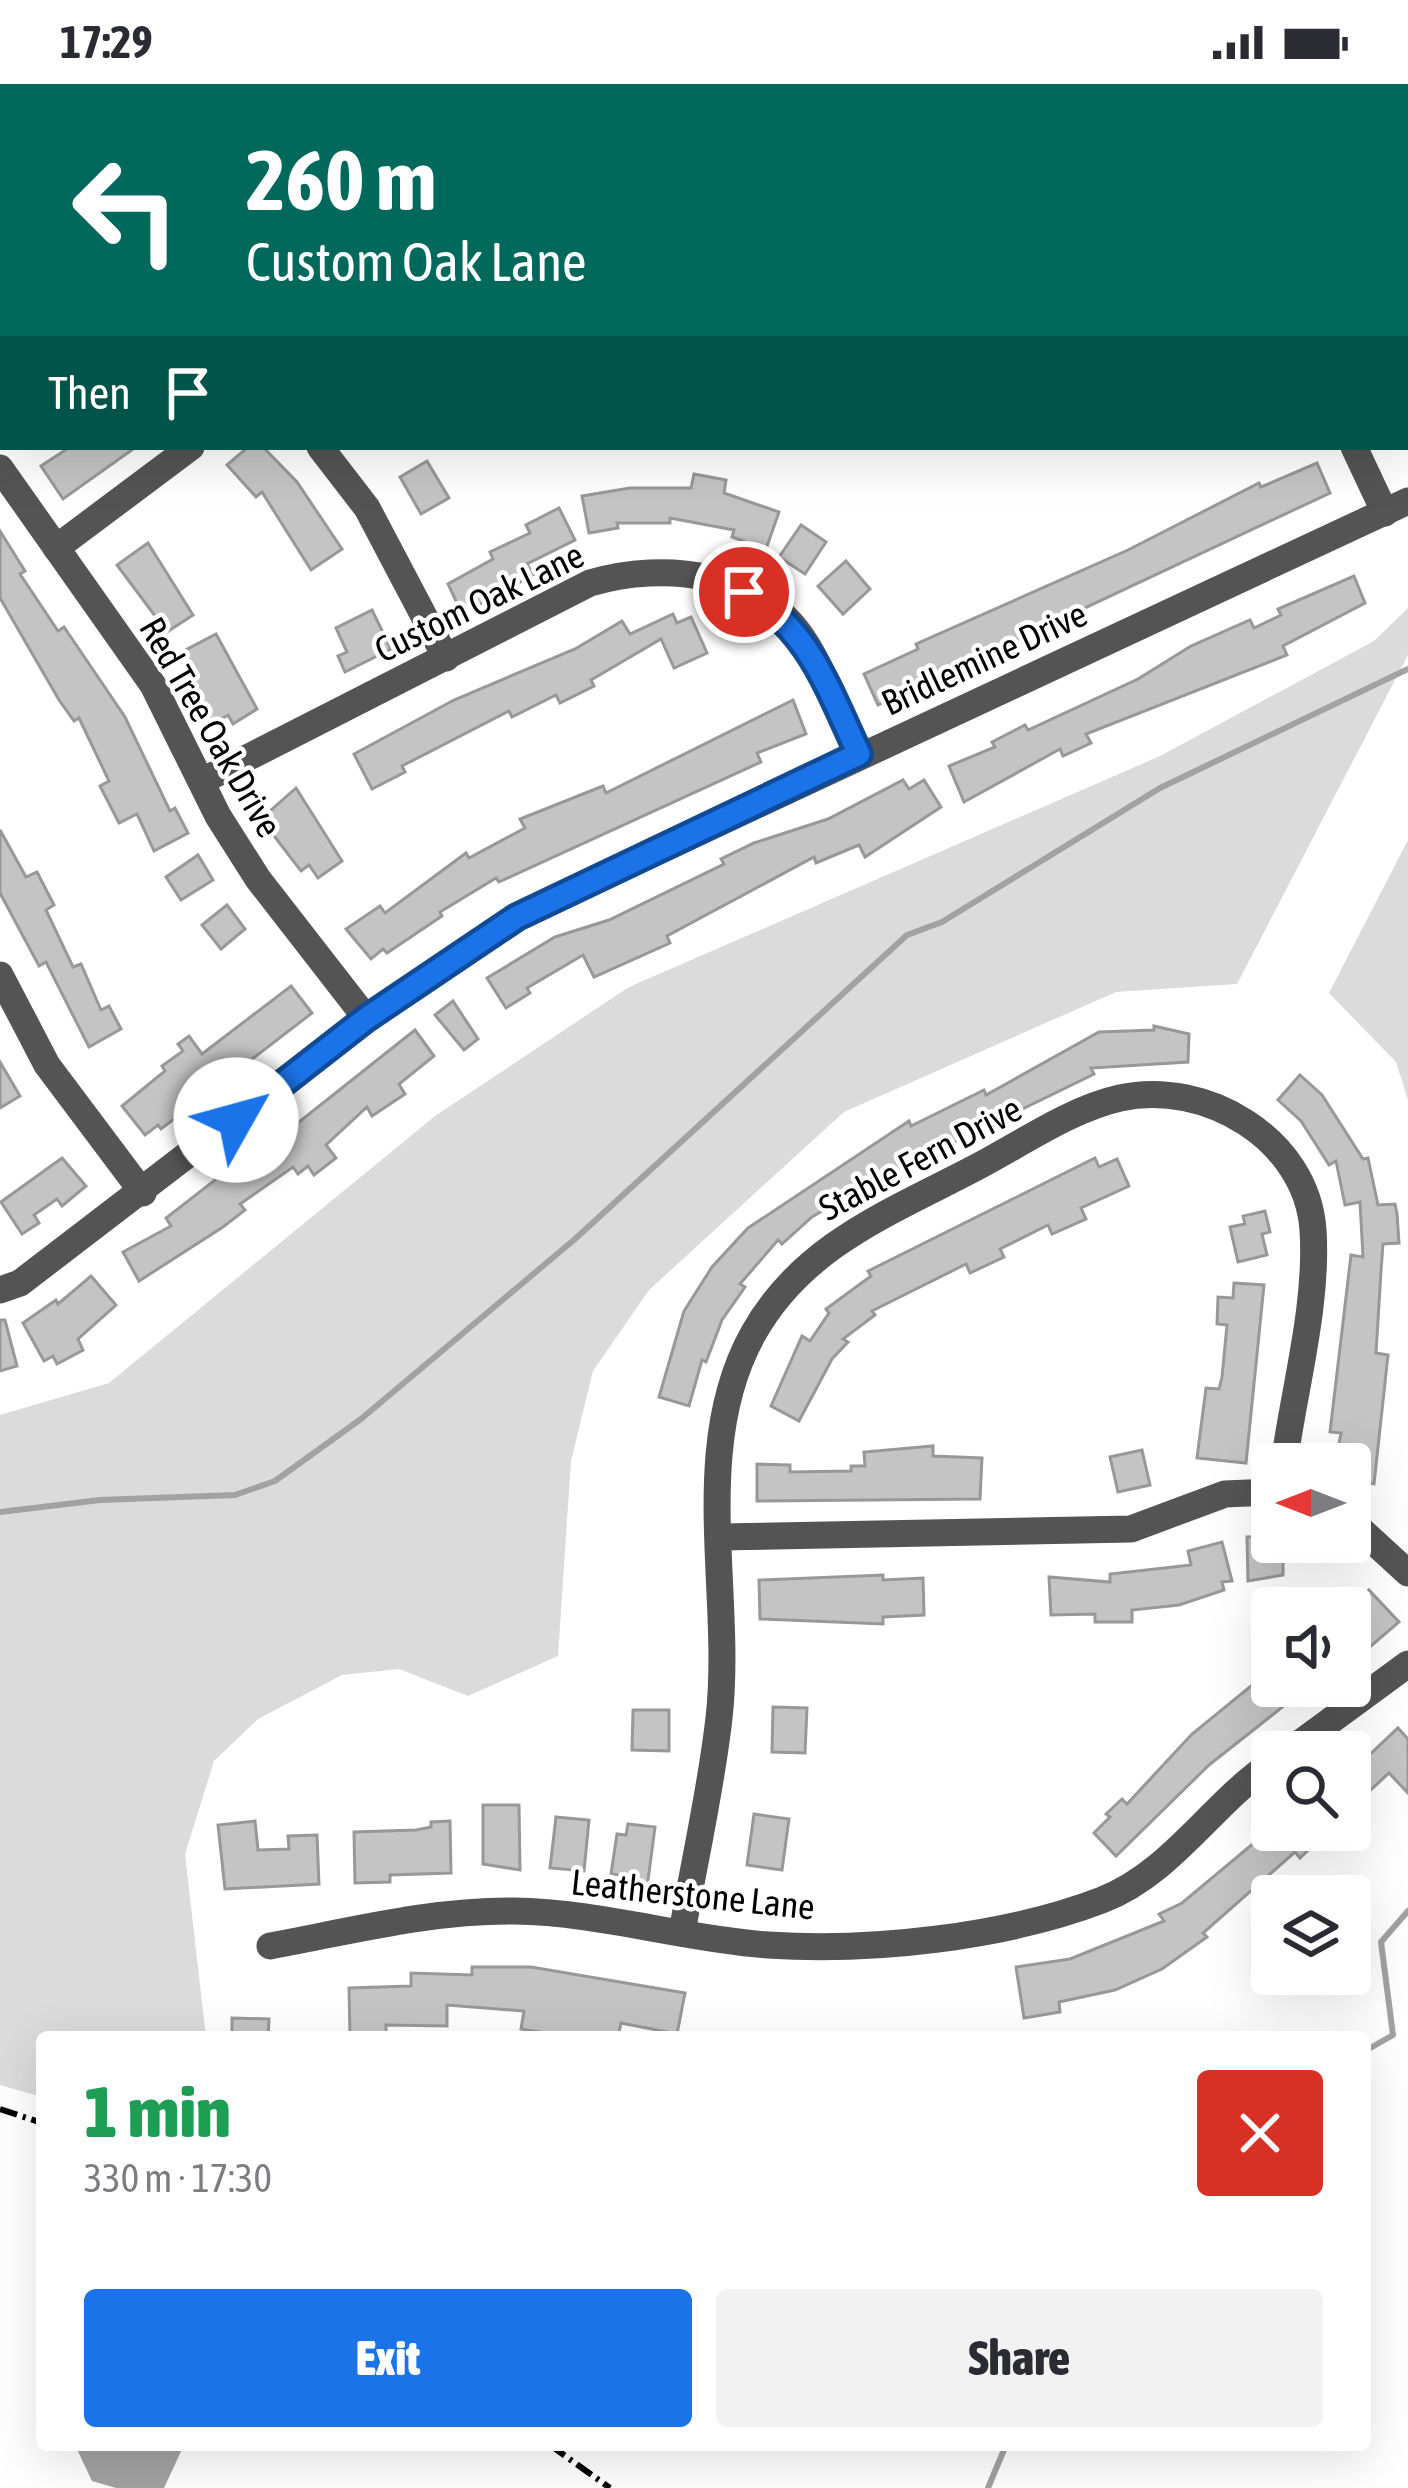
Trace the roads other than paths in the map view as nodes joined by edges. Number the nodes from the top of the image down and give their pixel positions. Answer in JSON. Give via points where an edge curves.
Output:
{"nodes":[{"id":1,"x":187,"y":450,"type":"edge"},
{"id":2,"x":322,"y":450,"type":"edge"},
{"id":3,"x":1356,"y":450,"type":"edge"},
{"id":4,"x":0,"y":468,"type":"edge"},
{"id":5,"x":1396,"y":507,"type":"edge"},
{"id":6,"x":56,"y":548,"type":"junction"},
{"id":7,"x":446,"y":658,"type":"junction"},
{"id":8,"x":859,"y":754,"type":"junction"},
{"id":9,"x":202,"y":781,"type":"junction"},
{"id":10,"x":0,"y":975,"type":"edge"},
{"id":11,"x":367,"y":1018,"type":"junction"},
{"id":12,"x":142,"y":1193,"type":"junction"},
{"id":13,"x":0,"y":1290,"type":"edge"},
{"id":14,"x":1287,"y":1443,"type":"edge"},
{"id":15,"x":1251,"y":1493,"type":"edge"},
{"id":16,"x":720,"y":1537,"type":"junction"},
{"id":17,"x":1371,"y":1539,"type":"edge"},
{"id":18,"x":1408,"y":1573,"type":"edge"},
{"id":19,"x":1408,"y":1664,"type":"edge"},
{"id":20,"x":1319,"y":1731,"type":"edge"},
{"id":21,"x":1251,"y":1782,"type":"edge"},
{"id":22,"x":682,"y":1933,"type":"junction"},
{"id":23,"x":270,"y":1946,"type":"dead end"}],
"edges":[{"from":1,"to":6,"type":"street"},
{"from":2,"to":7,"type":"street","via":[[367,508]]},
{"from":3,"to":5,"type":"street"},
{"from":4,"to":6,"type":"street","name":"Red Tree Oak Drive"},
{"from":5,"to":8,"type":"street","name":"Bridlemine Drive"},
{"from":6,"to":9,"type":"street","name":"Red Tree Oak Drive","via":[[153,685]]},
{"from":7,"to":8,"type":"street","name":"Custom Oak Lane","via":[[590,583],[628,572],[718,579],[770,606],[806,642]]},
{"from":7,"to":9,"type":"street","name":"Custom Oak Lane"},
{"from":8,"to":11,"type":"street","name":"Bridlemine Drive","via":[[517,917]]},
{"from":9,"to":11,"type":"street","name":"Red Tree Oak Drive","via":[[258,879]]},
{"from":10,"to":12,"type":"street","via":[[47,1065]]},
{"from":11,"to":12,"type":"street","name":"Bridlemine Drive"},
{"from":12,"to":13,"type":"street","name":"Bridlemine Drive"},
{"from":14,"to":16,"type":"street","name":"Stable Fern Drive","via":[[1310,1279],[1313,1228],[1303,1189],[1263,1133],[1230,1112],[1175,1095],[1119,1098],[832,1243],[789,1279],[752,1335],[729,1394]]},
{"from":15,"to":16,"type":"street","via":[[1225,1494],[1131,1529]]},
{"from":16,"to":22,"type":"street","name":"Stable Fern Drive","via":[[720,1716]]},
{"from":17,"to":18,"type":"street"},
{"from":19,"to":20,"type":"street"},
{"from":21,"to":22,"type":"street","name":"Leatherstone Lane","via":[[1155,1869],[1070,1910],[857,1945],[767,1945]]},
{"from":22,"to":23,"type":"street","name":"Leatherstone Lane","via":[[453,1913]]}]}
